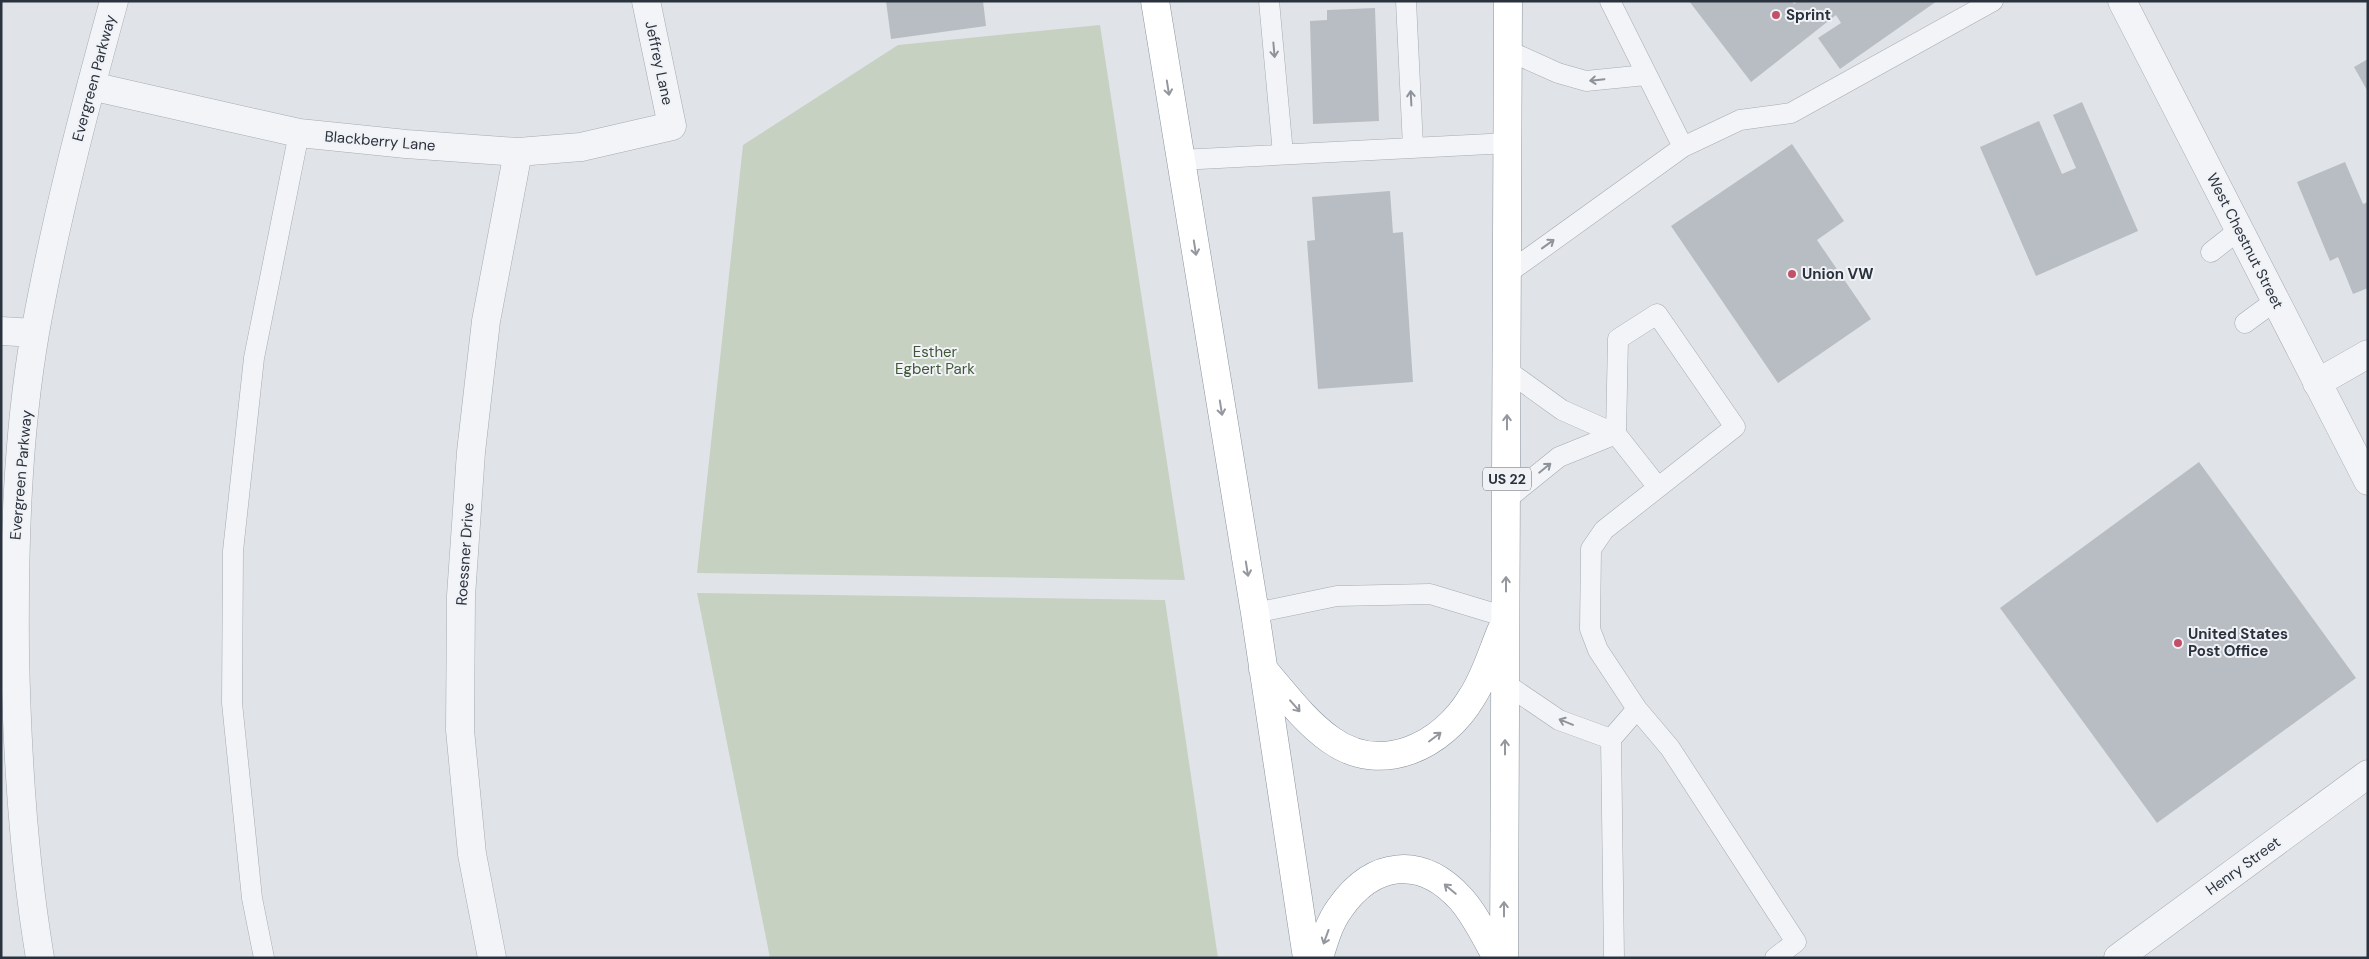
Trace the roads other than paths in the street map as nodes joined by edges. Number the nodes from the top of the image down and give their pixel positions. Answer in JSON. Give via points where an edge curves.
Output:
{"nodes":[{"id":1,"x":114,"y":1,"type":"edge"},
{"id":2,"x":646,"y":1,"type":"edge"},
{"id":3,"x":1155,"y":1,"type":"edge"},
{"id":4,"x":1269,"y":1,"type":"edge"},
{"id":5,"x":1406,"y":1,"type":"edge"},
{"id":6,"x":1508,"y":1,"type":"edge"},
{"id":7,"x":1610,"y":1,"type":"edge"},
{"id":8,"x":1993,"y":1,"type":"edge"},
{"id":9,"x":2122,"y":1,"type":"edge"},
{"id":10,"x":1509,"y":51,"type":"junction"},
{"id":11,"x":1646,"y":75,"type":"junction"},
{"id":12,"x":91,"y":86,"type":"junction"},
{"id":13,"x":672,"y":126,"type":"joint"},
{"id":14,"x":299,"y":133,"type":"junction"},
{"id":15,"x":1509,"y":143,"type":"junction"},
{"id":16,"x":1413,"y":147,"type":"junction"},
{"id":17,"x":1683,"y":147,"type":"junction"},
{"id":18,"x":518,"y":152,"type":"junction"},
{"id":19,"x":1283,"y":154,"type":"junction"},
{"id":20,"x":1180,"y":160,"type":"junction"},
{"id":21,"x":2239,"y":230,"type":"junction"},
{"id":22,"x":2211,"y":252,"type":"dead end"},
{"id":23,"x":1508,"y":273,"type":"junction"},
{"id":24,"x":2275,"y":301,"type":"junction"},
{"id":25,"x":2245,"y":323,"type":"dead end"},
{"id":26,"x":1,"y":332,"type":"edge"},
{"id":27,"x":35,"y":333,"type":"junction"},
{"id":28,"x":2368,"y":354,"type":"edge"},
{"id":29,"x":1508,"y":371,"type":"junction"},
{"id":30,"x":2317,"y":383,"type":"junction"},
{"id":31,"x":1616,"y":434,"type":"junction"},
{"id":32,"x":2368,"y":481,"type":"edge"},
{"id":33,"x":1657,"y":486,"type":"junction"},
{"id":34,"x":1507,"y":499,"type":"junction"},
{"id":35,"x":1254,"y":613,"type":"junction"},
{"id":36,"x":1506,"y":616,"type":"junction"},
{"id":37,"x":1263,"y":669,"type":"junction"},
{"id":38,"x":1506,"y":684,"type":"junction"},
{"id":39,"x":1637,"y":709,"type":"junction"},
{"id":40,"x":1611,"y":739,"type":"junction"},
{"id":41,"x":2368,"y":774,"type":"edge"},
{"id":42,"x":40,"y":958,"type":"edge"},
{"id":43,"x":264,"y":958,"type":"edge"},
{"id":44,"x":492,"y":958,"type":"edge"},
{"id":45,"x":1307,"y":958,"type":"edge"},
{"id":46,"x":1318,"y":958,"type":"edge"},
{"id":47,"x":1497,"y":958,"type":"edge"},
{"id":48,"x":1504,"y":958,"type":"edge"},
{"id":49,"x":1614,"y":958,"type":"edge"},
{"id":50,"x":1775,"y":958,"type":"edge"},
{"id":51,"x":2118,"y":958,"type":"edge"}],
"edges":[{"from":1,"to":12,"type":"street","name":"Evergreen Parkway"},
{"from":2,"to":13,"type":"street","name":"Jeffrey Lane"},
{"from":3,"to":20,"type":"highway","one_way":true},
{"from":4,"to":19,"type":"lane","one_way":true},
{"from":16,"to":5,"type":"lane","one_way":true},
{"from":6,"to":10,"type":"highway","number":"US 22"},
{"from":7,"to":11,"type":"lane"},
{"from":8,"to":17,"type":"lane","via":[[1791,113],[1740,120]]},
{"from":9,"to":21,"type":"street","name":"West Chestnut Street"},
{"from":11,"to":10,"type":"lane","one_way":true,"via":[[1586,81],[1558,73]]},
{"from":10,"to":15,"type":"highway","number":"US 22"},
{"from":11,"to":17,"type":"lane"},
{"from":12,"to":14,"type":"street","name":"Blackberry Lane"},
{"from":12,"to":27,"type":"street","name":"Evergreen Parkway"},
{"from":13,"to":18,"type":"street","name":"Blackberry Lane","via":[[581,147]]},
{"from":14,"to":18,"type":"street","name":"Blackberry Lane"},
{"from":14,"to":43,"type":"lane","via":[[254,358],[233,551],[232,703],[252,898]]},
{"from":15,"to":16,"type":"lane"},
{"from":15,"to":23,"type":"highway","number":"US 22"},
{"from":16,"to":19,"type":"lane"},
{"from":23,"to":17,"type":"lane","one_way":true},
{"from":18,"to":44,"type":"street","name":"Roessner Drive","via":[[486,322],[471,452],[461,596],[460,730],[472,854]]},
{"from":19,"to":20,"type":"lane"},
{"from":20,"to":35,"type":"highway","one_way":true},
{"from":21,"to":22,"type":"lane"},
{"from":21,"to":24,"type":"street","name":"West Chestnut Street"},
{"from":23,"to":29,"type":"highway","number":"US 22"},
{"from":24,"to":25,"type":"lane"},
{"from":24,"to":30,"type":"street","name":"West Chestnut Street"},
{"from":26,"to":27,"type":"street"},
{"from":27,"to":42,"type":"street","name":"Evergreen Parkway","via":[[21,443],[14,562],[16,734],[28,888]]},
{"from":28,"to":30,"type":"street"},
{"from":29,"to":31,"type":"lane","via":[[1562,410]]},
{"from":34,"to":29,"type":"highway","number":"US 22","one_way":true},
{"from":30,"to":32,"type":"street","name":"West Chestnut Street"},
{"from":31,"to":33,"type":"lane"},
{"from":31,"to":33,"type":"lane","via":[[1618,339],[1657,314],[1734,428]]},
{"from":34,"to":31,"type":"lane","one_way":true,"via":[[1559,457]]},
{"from":33,"to":39,"type":"lane","via":[[1604,530],[1591,549],[1590,629],[1598,650]]},
{"from":36,"to":34,"type":"highway","number":"US 22","one_way":true},
{"from":35,"to":36,"type":"lane","via":[[1337,596],[1430,594]]},
{"from":35,"to":37,"type":"highway"},
{"from":37,"to":36,"type":"highway","one_way":true,"via":[[1308,720],[1332,741],[1371,756],[1398,756],[1426,745],[1463,711],[1481,679]]},
{"from":36,"to":38,"type":"highway","number":"US 22"},
{"from":37,"to":45,"type":"highway"},
{"from":40,"to":38,"type":"lane","one_way":true,"via":[[1559,720]]},
{"from":48,"to":38,"type":"highway","number":"US 22","one_way":true},
{"from":39,"to":40,"type":"lane"},
{"from":39,"to":50,"type":"lane","via":[[1670,748],[1796,942]]},
{"from":40,"to":49,"type":"lane"},
{"from":41,"to":51,"type":"street","name":"Henry Street"},
{"from":47,"to":46,"type":"highway","one_way":true,"via":[[1462,900],[1435,878],[1405,868],[1378,874],[1352,893],[1330,926]]}]}
